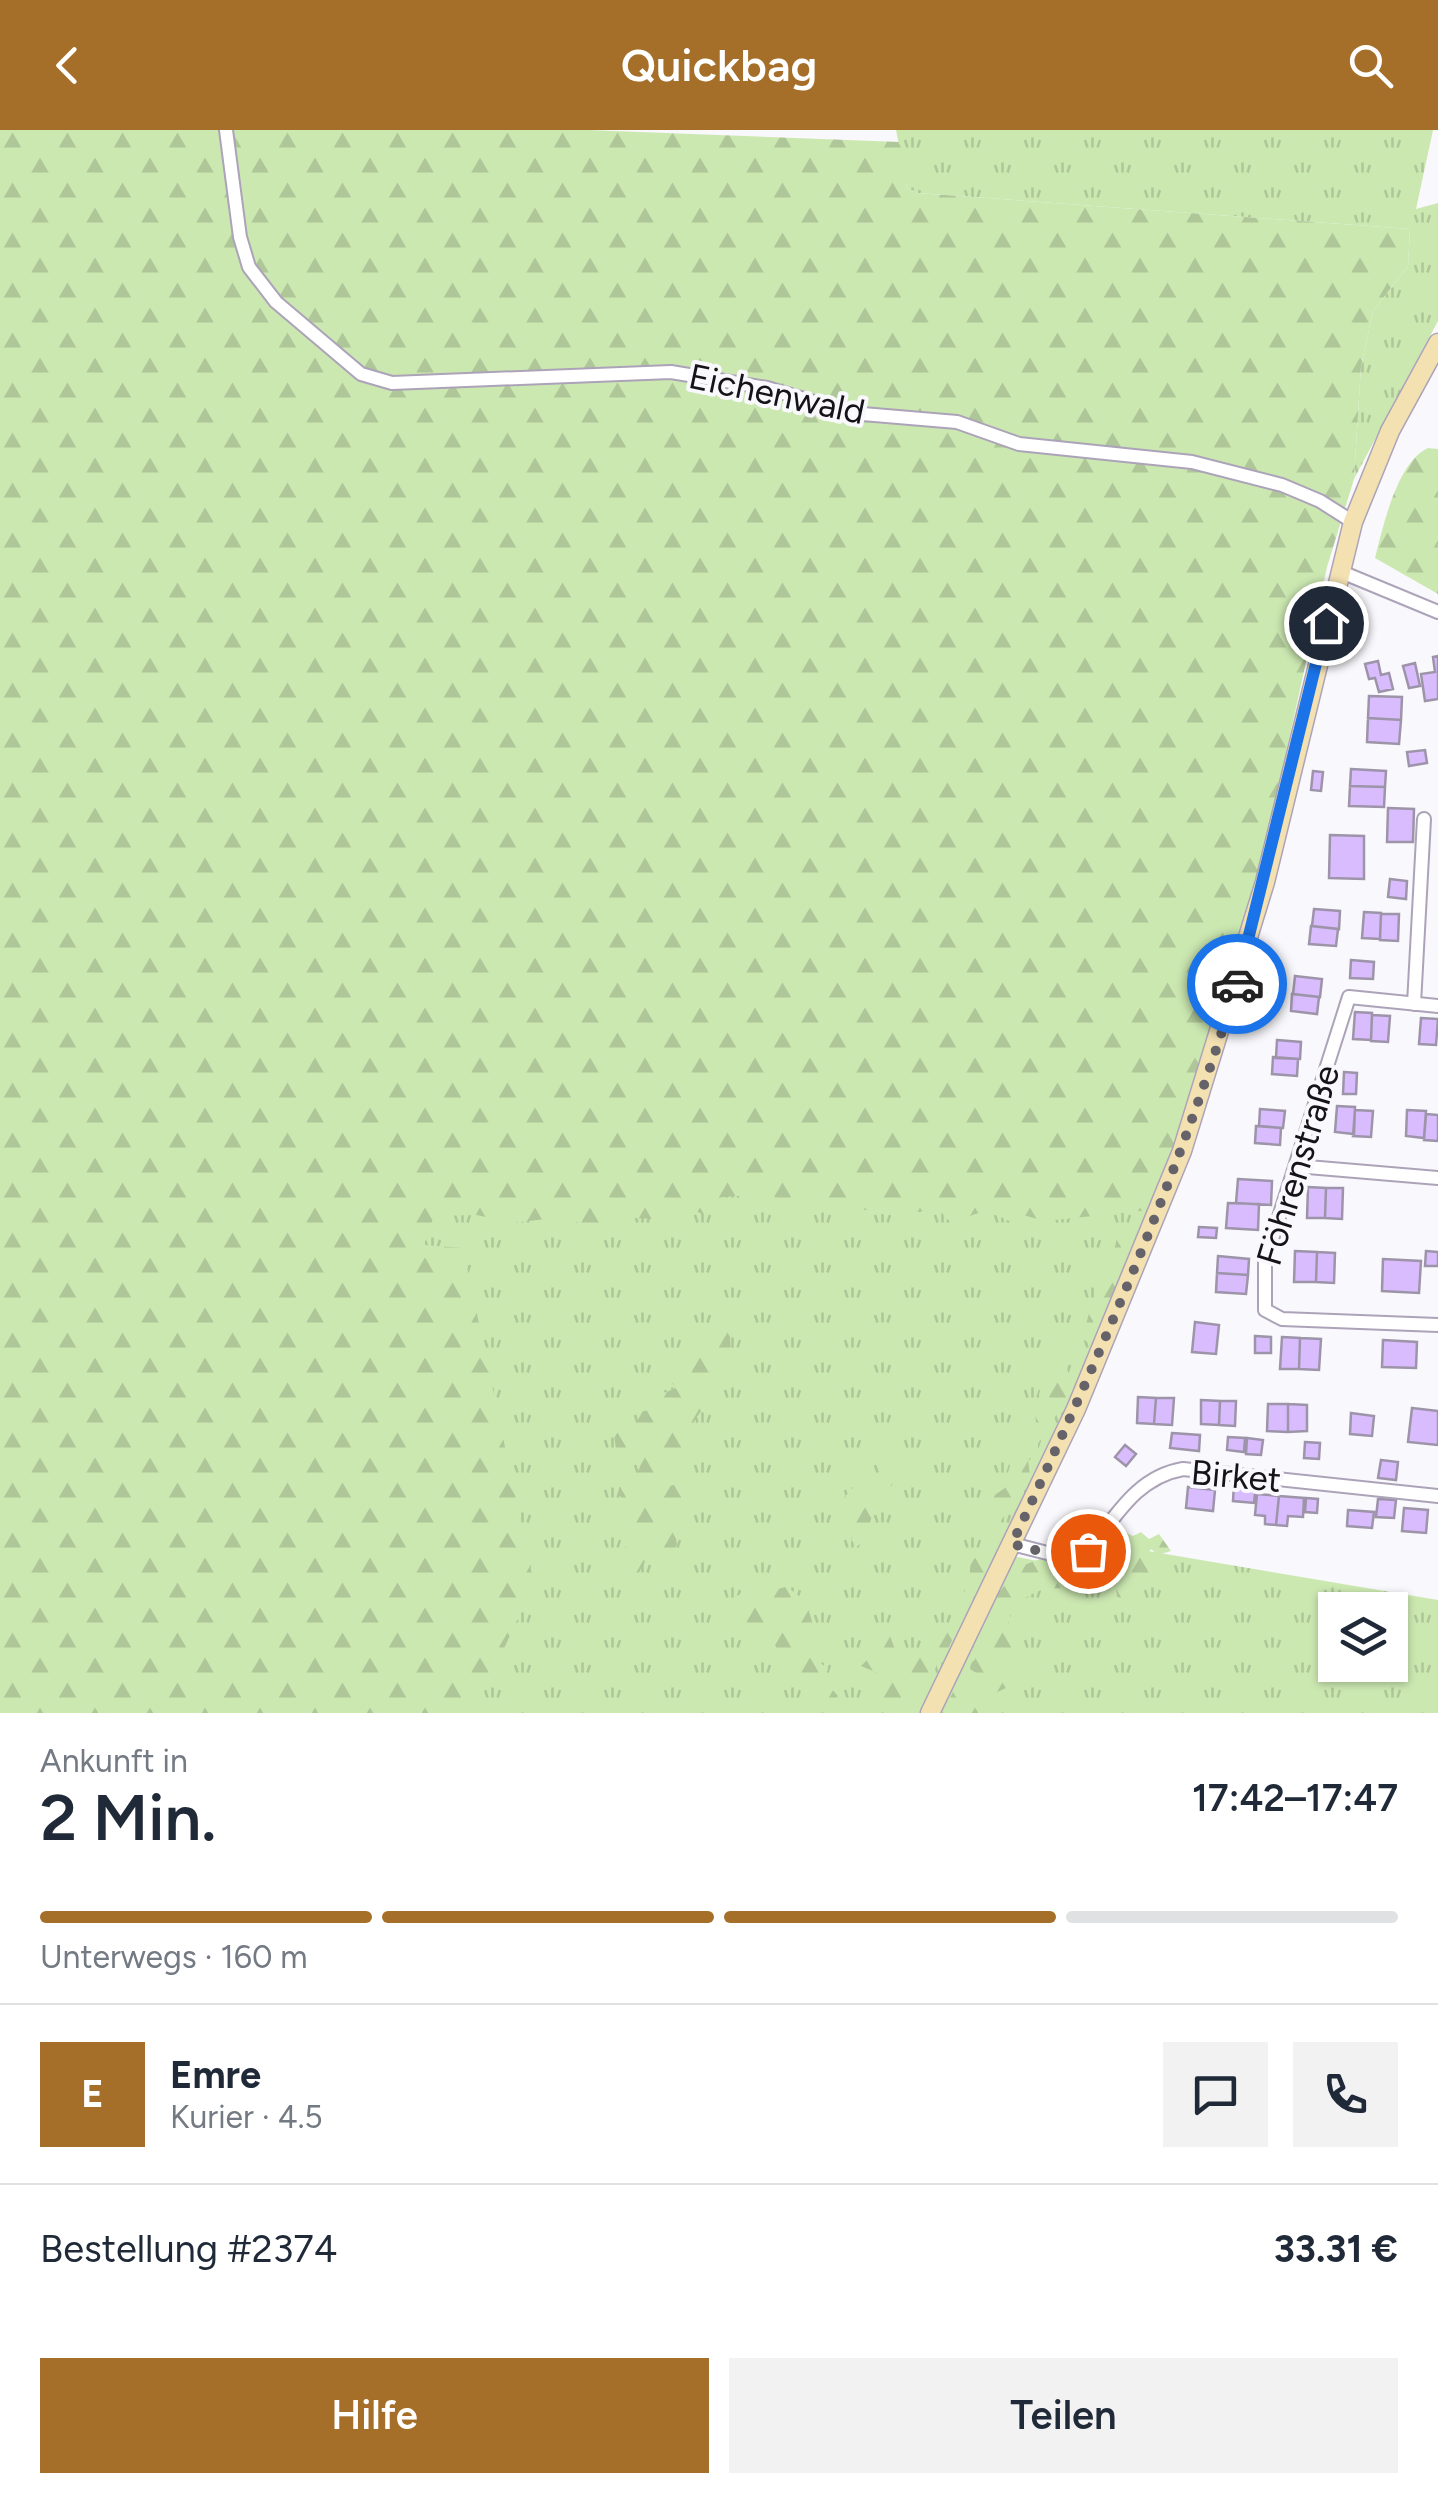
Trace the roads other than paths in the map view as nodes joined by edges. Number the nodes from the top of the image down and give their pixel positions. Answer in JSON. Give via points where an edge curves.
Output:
{"nodes":[{"id":1,"x":226,"y":130,"type":"edge"},
{"id":2,"x":1438,"y":343,"type":"edge"},
{"id":3,"x":1352,"y":522,"type":"junction"},
{"id":4,"x":1338,"y":571,"type":"junction"},
{"id":5,"x":1438,"y":612,"type":"edge"},
{"id":6,"x":1424,"y":819,"type":"dead end"},
{"id":7,"x":1414,"y":1004,"type":"junction"},
{"id":8,"x":1438,"y":1006,"type":"edge"},
{"id":9,"x":1296,"y":1166,"type":"junction"},
{"id":10,"x":1438,"y":1178,"type":"edge"},
{"id":11,"x":1438,"y":1326,"type":"edge"},
{"id":12,"x":1438,"y":1496,"type":"edge"},
{"id":13,"x":1012,"y":1544,"type":"junction"},
{"id":14,"x":930,"y":1713,"type":"edge"}],
"edges":[{"from":1,"to":3,"type":"street","name":"Eichenwald","via":[[249,267],[276,302],[361,374],[392,384],[671,372],[767,388],[851,413],[957,422],[1020,444],[1192,462],[1282,485]]},
{"from":2,"to":3,"type":"main road","via":[[1390,431]]},
{"from":3,"to":4,"type":"main road"},
{"from":4,"to":5,"type":"street"},
{"from":4,"to":13,"type":"main road","via":[[1265,882],[1204,1093],[1138,1263]]},
{"from":6,"to":7,"type":"street"},
{"from":7,"to":8,"type":"street","name":"Föhrenstraße"},
{"from":7,"to":9,"type":"street","name":"Föhrenstraße","via":[[1349,997]]},
{"from":9,"to":10,"type":"street"},
{"from":9,"to":11,"type":"street","name":"Föhrenstraße","via":[[1265,1261],[1266,1310],[1282,1319]]},
{"from":12,"to":13,"type":"street","name":"Birket","via":[[1184,1470],[1143,1483],[1088,1551],[1059,1556]]},
{"from":13,"to":14,"type":"main road"}]}
